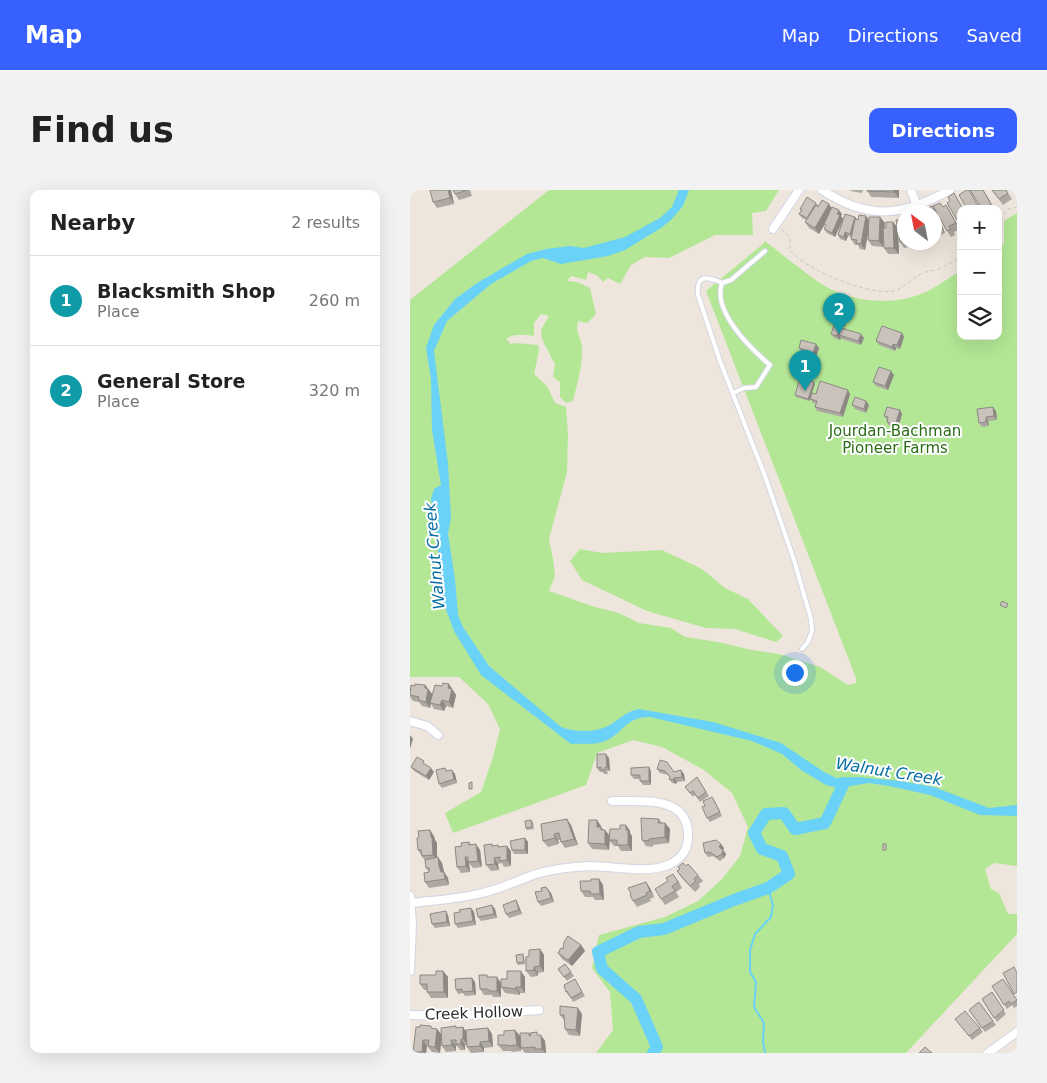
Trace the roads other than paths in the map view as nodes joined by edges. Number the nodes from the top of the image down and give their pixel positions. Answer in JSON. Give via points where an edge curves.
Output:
{"nodes":[{"id":1,"x":799,"y":190,"type":"edge"},
{"id":2,"x":822,"y":190,"type":"edge"},
{"id":3,"x":911,"y":190,"type":"edge"},
{"id":4,"x":950,"y":190,"type":"edge"},
{"id":5,"x":917,"y":205,"type":"edge"},
{"id":6,"x":919,"y":205,"type":"edge"},
{"id":7,"x":897,"y":210,"type":"edge"},
{"id":8,"x":777,"y":228,"type":"road end"},
{"id":9,"x":765,"y":251,"type":"dead end"},
{"id":10,"x":722,"y":283,"type":"junction"},
{"id":11,"x":733,"y":393,"type":"junction"},
{"id":12,"x":802,"y":649,"type":"dead end"},
{"id":13,"x":410,"y":721,"type":"edge"},
{"id":14,"x":438,"y":734,"type":"dead end"},
{"id":15,"x":612,"y":801,"type":"dead end"},
{"id":16,"x":410,"y":899,"type":"edge"},
{"id":17,"x":410,"y":971,"type":"edge"},
{"id":18,"x":538,"y":1010,"type":"dead end"},
{"id":19,"x":410,"y":1015,"type":"edge"},
{"id":20,"x":1017,"y":1032,"type":"edge"},
{"id":21,"x":988,"y":1053,"type":"edge"}],
"edges":[{"from":1,"to":8,"type":"street"},
{"from":2,"to":7,"type":"street","via":[[868,211]]},
{"from":3,"to":5,"type":"street"},
{"from":4,"to":6,"type":"street"},
{"from":9,"to":10,"type":"lane","via":[[731,280]]},
{"from":10,"to":11,"type":"lane","via":[[705,278],[697,286],[709,330]]},
{"from":10,"to":11,"type":"lane","via":[[719,292],[728,318],[752,350],[770,365],[756,387]]},
{"from":11,"to":12,"type":"lane","via":[[812,619],[812,631]]},
{"from":13,"to":14,"type":"street"},
{"from":15,"to":16,"type":"street","via":[[662,803],[677,810],[687,826],[687,843],[682,855],[663,867],[558,869],[479,894]]},
{"from":16,"to":17,"type":"street"},
{"from":18,"to":19,"type":"street","name":"Creek Hollow","via":[[456,1016]]},
{"from":20,"to":21,"type":"street"}]}
